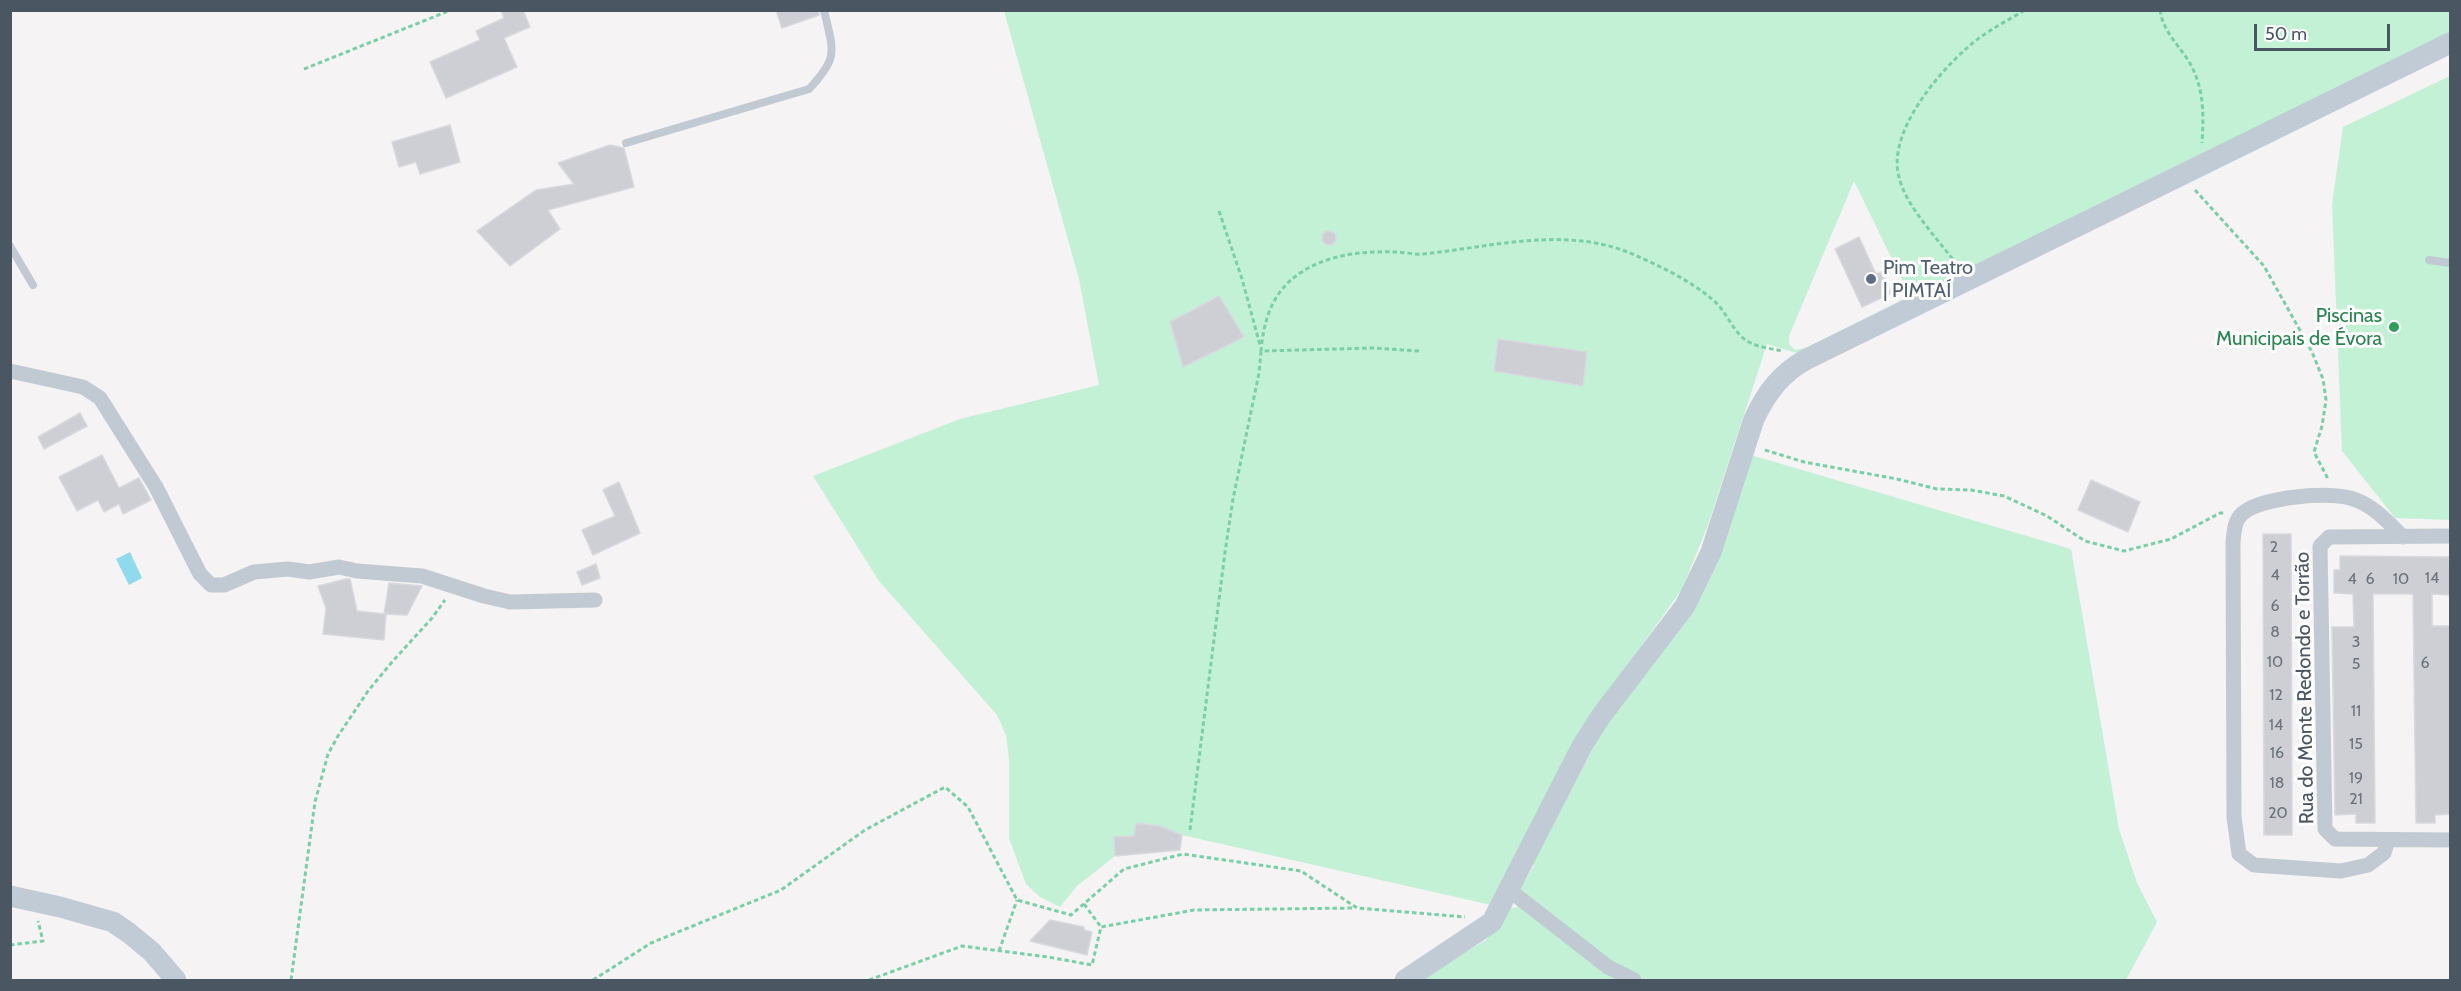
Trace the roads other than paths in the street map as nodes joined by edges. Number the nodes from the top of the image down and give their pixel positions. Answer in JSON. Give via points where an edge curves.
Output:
{"nodes":[{"id":1,"x":824,"y":10,"type":"edge"},
{"id":2,"x":2451,"y":43,"type":"edge"},
{"id":3,"x":626,"y":143,"type":"dead end"},
{"id":4,"x":10,"y":246,"type":"edge"},
{"id":5,"x":2429,"y":260,"type":"dead end"},
{"id":6,"x":2451,"y":263,"type":"edge"},
{"id":7,"x":33,"y":285,"type":"dead end"},
{"id":8,"x":10,"y":371,"type":"edge"},
{"id":9,"x":2451,"y":536,"type":"edge"},
{"id":10,"x":2403,"y":537,"type":"junction"},
{"id":11,"x":595,"y":600,"type":"dead end"},
{"id":12,"x":2388,"y":840,"type":"junction"},
{"id":13,"x":2451,"y":840,"type":"edge"},
{"id":14,"x":1508,"y":889,"type":"junction"},
{"id":15,"x":10,"y":896,"type":"edge"},
{"id":16,"x":176,"y":981,"type":"edge"},
{"id":17,"x":1406,"y":981,"type":"edge"},
{"id":18,"x":1634,"y":981,"type":"edge"}],
"edges":[{"from":1,"to":3,"type":"lane","via":[[833,51],[827,70],[809,89]]},
{"from":2,"to":14,"type":"street","via":[[1784,373],[1759,410],[1711,552],[1685,606],[1582,746]]},
{"from":4,"to":7,"type":"lane"},
{"from":5,"to":6,"type":"lane"},
{"from":8,"to":11,"type":"street","via":[[83,387],[100,398],[156,487],[200,574],[211,585],[224,585],[254,572],[309,572],[339,567],[357,572],[409,573],[510,602]]},
{"from":9,"to":10,"type":"street"},
{"from":10,"to":12,"type":"street","name":"Rua do Monte Redondo e Torrão","via":[[2329,537],[2320,546],[2325,829],[2335,839]]},
{"from":10,"to":12,"type":"street","via":[[2353,498],[2314,495],[2257,507],[2241,515],[2233,543],[2234,817],[2239,854],[2254,865],[2341,871],[2368,865],[2384,853]]},
{"from":12,"to":13,"type":"street"},
{"from":14,"to":17,"type":"street","via":[[1492,922]]},
{"from":14,"to":18,"type":"street","via":[[1608,967]]},
{"from":15,"to":16,"type":"street","via":[[112,922],[152,952]]}]}
